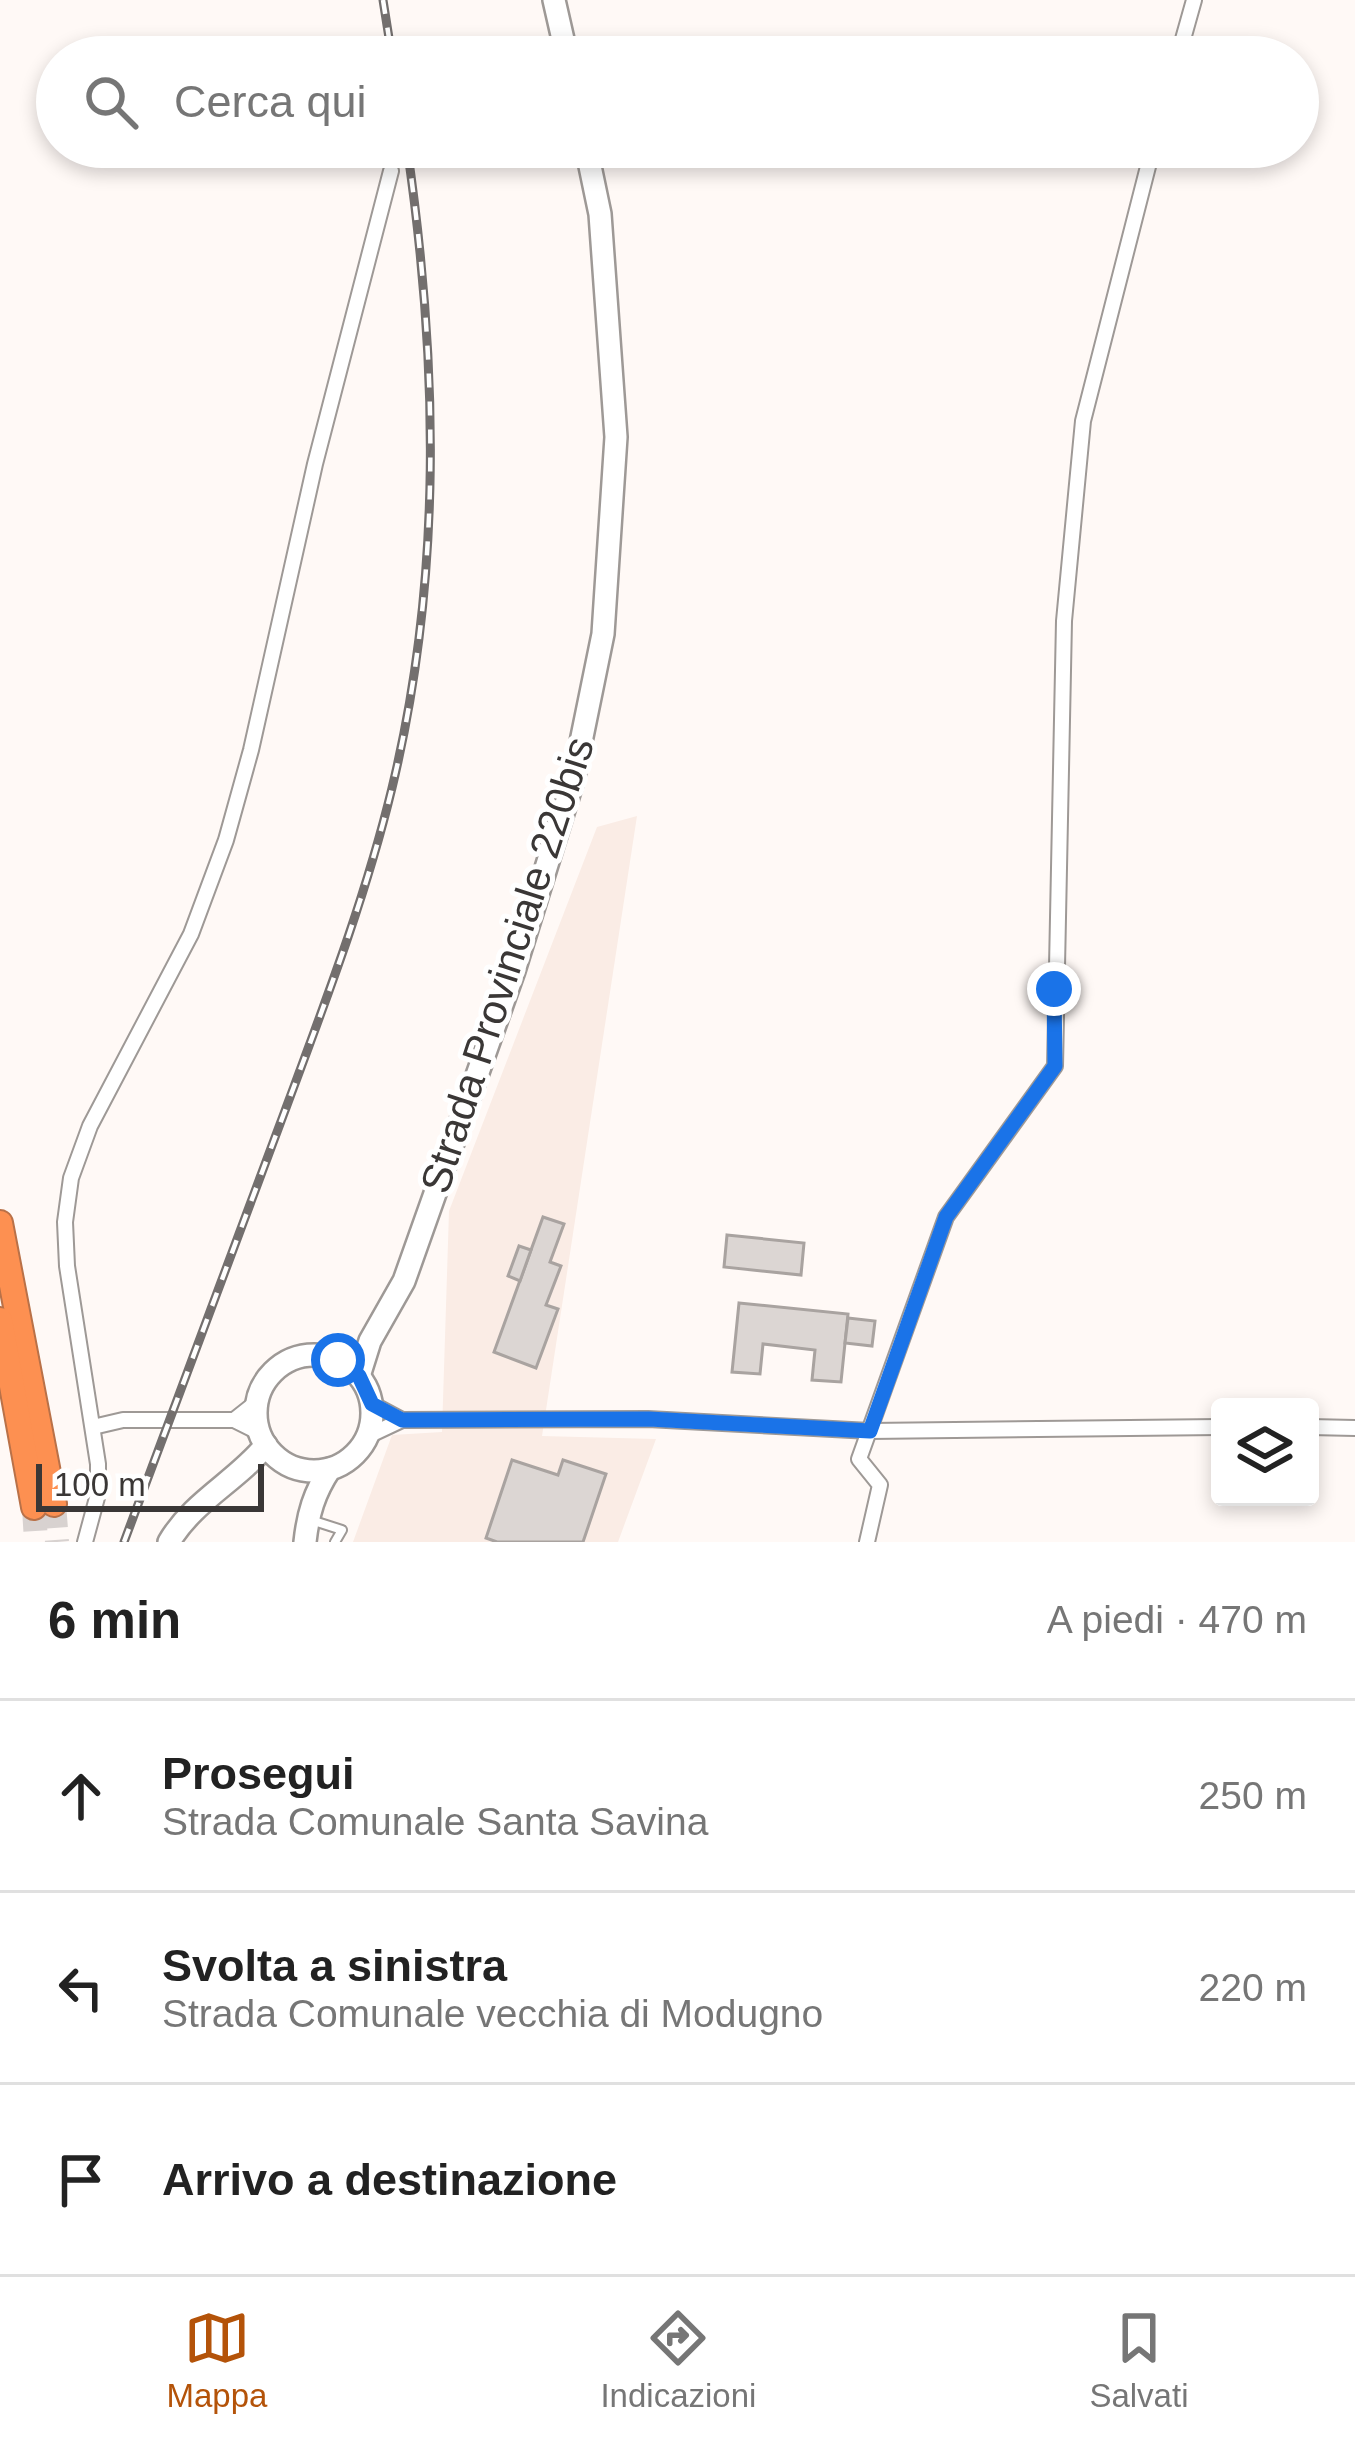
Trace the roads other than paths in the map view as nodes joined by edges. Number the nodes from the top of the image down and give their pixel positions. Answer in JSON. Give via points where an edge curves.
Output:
{"nodes":[{"id":1,"x":554,"y":0,"type":"edge"},
{"id":2,"x":1194,"y":0,"type":"edge"},
{"id":3,"x":562,"y":36,"type":"edge"},
{"id":4,"x":1184,"y":36,"type":"edge"},
{"id":5,"x":590,"y":168,"type":"edge"},
{"id":6,"x":1148,"y":168,"type":"edge"},
{"id":7,"x":391,"y":171,"type":"dead end"},
{"id":8,"x":0,"y":1223,"type":"edge"},
{"id":9,"x":0,"y":1320,"type":"edge"},
{"id":10,"x":370,"y":1341,"type":"junction"},
{"id":11,"x":338,"y":1360,"type":"junction"},
{"id":12,"x":359,"y":1376,"type":"junction"},
{"id":13,"x":258,"y":1401,"type":"junction"},
{"id":14,"x":372,"y":1404,"type":"junction"},
{"id":15,"x":233,"y":1420,"type":"junction"},
{"id":16,"x":402,"y":1420,"type":"junction"},
{"id":17,"x":93,"y":1426,"type":"junction"},
{"id":18,"x":1211,"y":1427,"type":"edge"},
{"id":19,"x":1319,"y":1427,"type":"edge"},
{"id":20,"x":1355,"y":1428,"type":"edge"},
{"id":21,"x":870,"y":1431,"type":"junction"},
{"id":22,"x":368,"y":1436,"type":"junction"},
{"id":23,"x":262,"y":1439,"type":"junction"},
{"id":24,"x":294,"y":1467,"type":"junction"},
{"id":25,"x":330,"y":1469,"type":"junction"},
{"id":26,"x":308,"y":1516,"type":"junction"},
{"id":27,"x":85,"y":1542,"type":"edge"},
{"id":28,"x":170,"y":1542,"type":"edge"},
{"id":29,"x":305,"y":1542,"type":"edge"},
{"id":30,"x":334,"y":1542,"type":"edge"},
{"id":31,"x":868,"y":1542,"type":"edge"}],
"edges":[{"from":1,"to":3,"type":"street"},
{"from":2,"to":4,"type":"street"},
{"from":5,"to":10,"type":"street","name":"Strada Provinciale 220bis","via":[[616,437],[602,634],[574,781],[514,971],[404,1281]]},
{"from":6,"to":21,"type":"street","via":[[1083,421],[1064,621],[1055,1066],[946,1217]]},
{"from":7,"to":17,"type":"street","via":[[226,840],[191,934],[70,1178],[67,1266]]},
{"from":8,"to":9,"type":"highway","via":[[44,1506]]},
{"from":10,"to":11,"type":"street","name":"Strada Provinciale 220bis"},
{"from":10,"to":12,"type":"street","name":"Strada Provinciale 220bis"},
{"from":11,"to":12,"type":"street"},
{"from":11,"to":13,"type":"street","via":[[288,1361]]},
{"from":12,"to":14,"type":"street"},
{"from":13,"to":15,"type":"street"},
{"from":13,"to":23,"type":"street"},
{"from":14,"to":16,"type":"street"},
{"from":14,"to":22,"type":"street"},
{"from":15,"to":17,"type":"street"},
{"from":15,"to":23,"type":"street"},
{"from":16,"to":21,"type":"street","via":[[649,1419]]},
{"from":16,"to":22,"type":"street"},
{"from":17,"to":27,"type":"street","via":[[98,1494]]},
{"from":18,"to":21,"type":"street"},
{"from":19,"to":20,"type":"street"},
{"from":21,"to":31,"type":"street","via":[[860,1459],[880,1485]]},
{"from":22,"to":25,"type":"street"},
{"from":23,"to":24,"type":"street"},
{"from":23,"to":28,"type":"street","via":[[250,1464],[202,1501]]},
{"from":24,"to":25,"type":"street"},
{"from":24,"to":26,"type":"street"},
{"from":25,"to":26,"type":"street"},
{"from":26,"to":29,"type":"street"},
{"from":26,"to":30,"type":"lane","via":[[342,1529]]}]}
